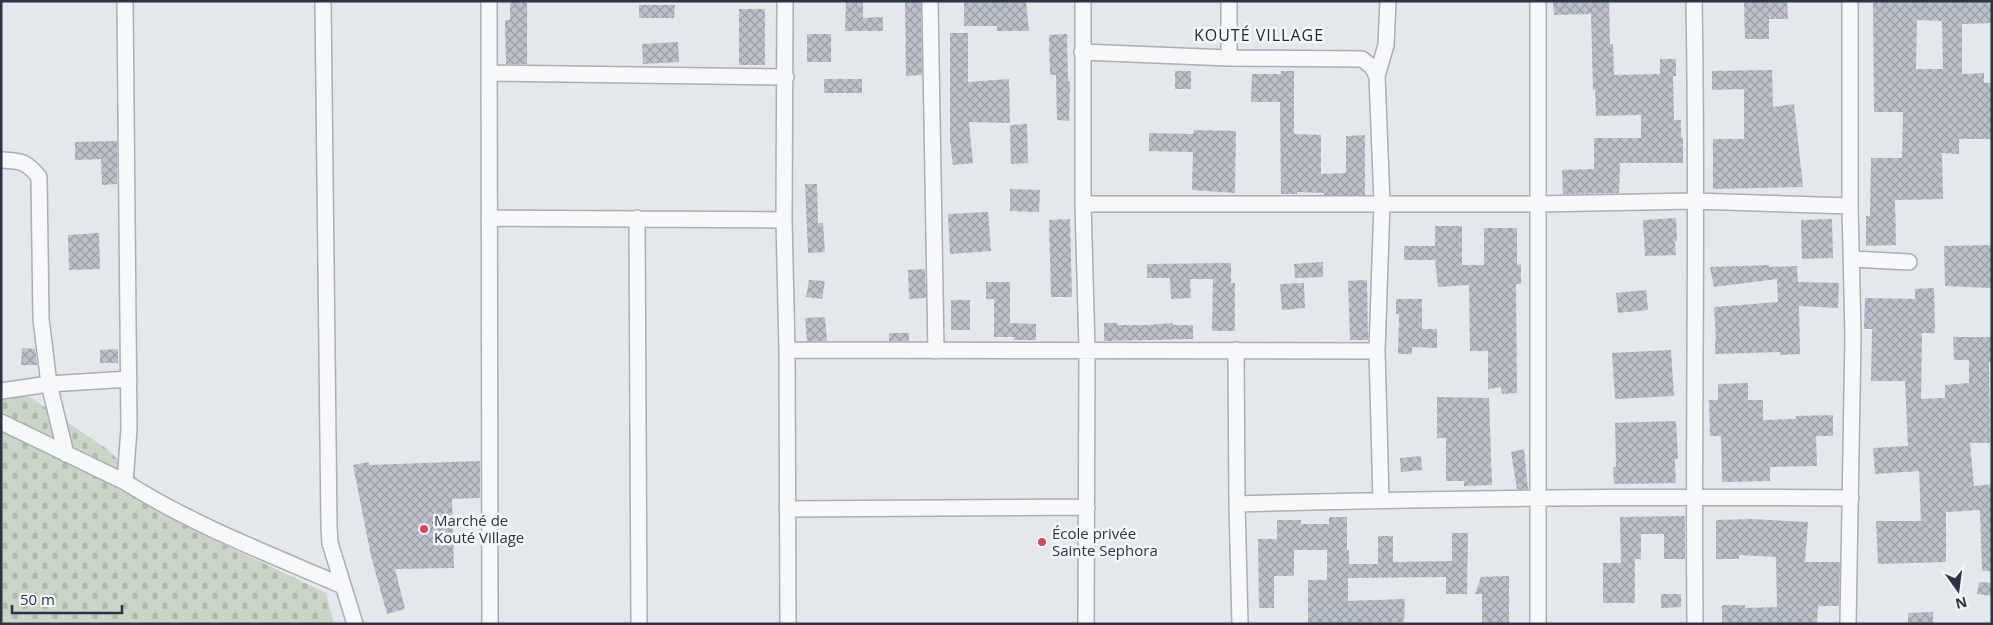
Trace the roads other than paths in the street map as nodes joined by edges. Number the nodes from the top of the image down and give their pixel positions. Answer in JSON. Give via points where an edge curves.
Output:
{"nodes":[{"id":1,"x":125,"y":1,"type":"edge"},
{"id":2,"x":323,"y":1,"type":"edge"},
{"id":3,"x":489,"y":1,"type":"edge"},
{"id":4,"x":786,"y":1,"type":"edge"},
{"id":5,"x":930,"y":1,"type":"edge"},
{"id":6,"x":1083,"y":1,"type":"edge"},
{"id":7,"x":1229,"y":1,"type":"edge"},
{"id":8,"x":1388,"y":1,"type":"edge"},
{"id":9,"x":1538,"y":1,"type":"edge"},
{"id":10,"x":1694,"y":1,"type":"edge"},
{"id":11,"x":1850,"y":1,"type":"edge"},
{"id":12,"x":1082,"y":52,"type":"junction"},
{"id":13,"x":1229,"y":58,"type":"junction"},
{"id":14,"x":489,"y":74,"type":"junction"},
{"id":15,"x":1376,"y":76,"type":"junction"},
{"id":16,"x":786,"y":77,"type":"junction"},
{"id":17,"x":1,"y":160,"type":"edge"},
{"id":18,"x":1695,"y":201,"type":"junction"},
{"id":19,"x":1382,"y":203,"type":"junction"},
{"id":20,"x":1083,"y":204,"type":"junction"},
{"id":21,"x":1538,"y":204,"type":"junction"},
{"id":22,"x":1850,"y":206,"type":"junction"},
{"id":23,"x":489,"y":218,"type":"junction"},
{"id":24,"x":637,"y":218,"type":"junction"},
{"id":25,"x":784,"y":220,"type":"junction"},
{"id":26,"x":1852,"y":259,"type":"junction"},
{"id":27,"x":1909,"y":262,"type":"dead end"},
{"id":28,"x":1087,"y":349,"type":"junction"},
{"id":29,"x":787,"y":350,"type":"junction"},
{"id":30,"x":1236,"y":350,"type":"junction"},
{"id":31,"x":936,"y":351,"type":"junction"},
{"id":32,"x":1378,"y":351,"type":"junction"},
{"id":33,"x":129,"y":379,"type":"junction"},
{"id":34,"x":49,"y":384,"type":"junction"},
{"id":35,"x":1,"y":391,"type":"edge"},
{"id":36,"x":1,"y":422,"type":"edge"},
{"id":37,"x":66,"y":454,"type":"junction"},
{"id":38,"x":125,"y":482,"type":"junction"},
{"id":39,"x":1694,"y":496,"type":"junction"},
{"id":40,"x":1538,"y":498,"type":"junction"},
{"id":41,"x":1851,"y":498,"type":"junction"},
{"id":42,"x":1380,"y":499,"type":"junction"},
{"id":43,"x":1237,"y":504,"type":"junction"},
{"id":44,"x":1088,"y":507,"type":"junction"},
{"id":45,"x":787,"y":509,"type":"junction"},
{"id":46,"x":343,"y":586,"type":"junction"},
{"id":47,"x":355,"y":624,"type":"edge"},
{"id":48,"x":490,"y":624,"type":"edge"},
{"id":49,"x":639,"y":624,"type":"edge"},
{"id":50,"x":788,"y":624,"type":"edge"},
{"id":51,"x":1086,"y":624,"type":"edge"},
{"id":52,"x":1240,"y":624,"type":"edge"},
{"id":53,"x":1538,"y":624,"type":"edge"},
{"id":54,"x":1696,"y":624,"type":"edge"},
{"id":55,"x":1848,"y":624,"type":"edge"}],
"edges":[{"from":1,"to":33,"type":"street"},
{"from":2,"to":46,"type":"street","via":[[329,527],[330,543]]},
{"from":3,"to":14,"type":"street"},
{"from":4,"to":16,"type":"street"},
{"from":5,"to":31,"type":"street"},
{"from":6,"to":12,"type":"street"},
{"from":7,"to":13,"type":"street"},
{"from":8,"to":15,"type":"street","via":[[1386,45]]},
{"from":9,"to":21,"type":"street"},
{"from":10,"to":18,"type":"street"},
{"from":11,"to":22,"type":"street"},
{"from":12,"to":13,"type":"street"},
{"from":12,"to":20,"type":"street"},
{"from":13,"to":15,"type":"street","via":[[1362,60],[1372,67]]},
{"from":14,"to":16,"type":"street"},
{"from":14,"to":23,"type":"street"},
{"from":15,"to":19,"type":"street"},
{"from":16,"to":25,"type":"street"},
{"from":17,"to":34,"type":"street","via":[[22,161],[39,177],[41,319]]},
{"from":18,"to":21,"type":"street"},
{"from":18,"to":22,"type":"street"},
{"from":18,"to":39,"type":"street"},
{"from":19,"to":20,"type":"street"},
{"from":19,"to":21,"type":"street"},
{"from":19,"to":32,"type":"street"},
{"from":20,"to":28,"type":"street"},
{"from":21,"to":40,"type":"street"},
{"from":22,"to":26,"type":"street"},
{"from":23,"to":24,"type":"street"},
{"from":23,"to":48,"type":"street"},
{"from":24,"to":25,"type":"street"},
{"from":24,"to":49,"type":"street"},
{"from":25,"to":29,"type":"street"},
{"from":26,"to":27,"type":"street"},
{"from":26,"to":41,"type":"street"},
{"from":28,"to":30,"type":"street"},
{"from":28,"to":31,"type":"street"},
{"from":28,"to":44,"type":"street"},
{"from":29,"to":31,"type":"street"},
{"from":29,"to":45,"type":"street"},
{"from":30,"to":32,"type":"street"},
{"from":30,"to":43,"type":"street"},
{"from":32,"to":42,"type":"street"},
{"from":33,"to":34,"type":"street"},
{"from":33,"to":38,"type":"street"},
{"from":34,"to":35,"type":"street"},
{"from":34,"to":37,"type":"street"},
{"from":36,"to":37,"type":"street"},
{"from":37,"to":38,"type":"street"},
{"from":38,"to":46,"type":"street","via":[[191,519]]},
{"from":39,"to":40,"type":"street"},
{"from":39,"to":41,"type":"street"},
{"from":39,"to":54,"type":"street"},
{"from":40,"to":42,"type":"street"},
{"from":40,"to":53,"type":"street"},
{"from":41,"to":55,"type":"street"},
{"from":42,"to":43,"type":"street"},
{"from":43,"to":52,"type":"street"},
{"from":44,"to":45,"type":"street"},
{"from":44,"to":51,"type":"street"},
{"from":45,"to":50,"type":"street"},
{"from":46,"to":47,"type":"street"}]}
